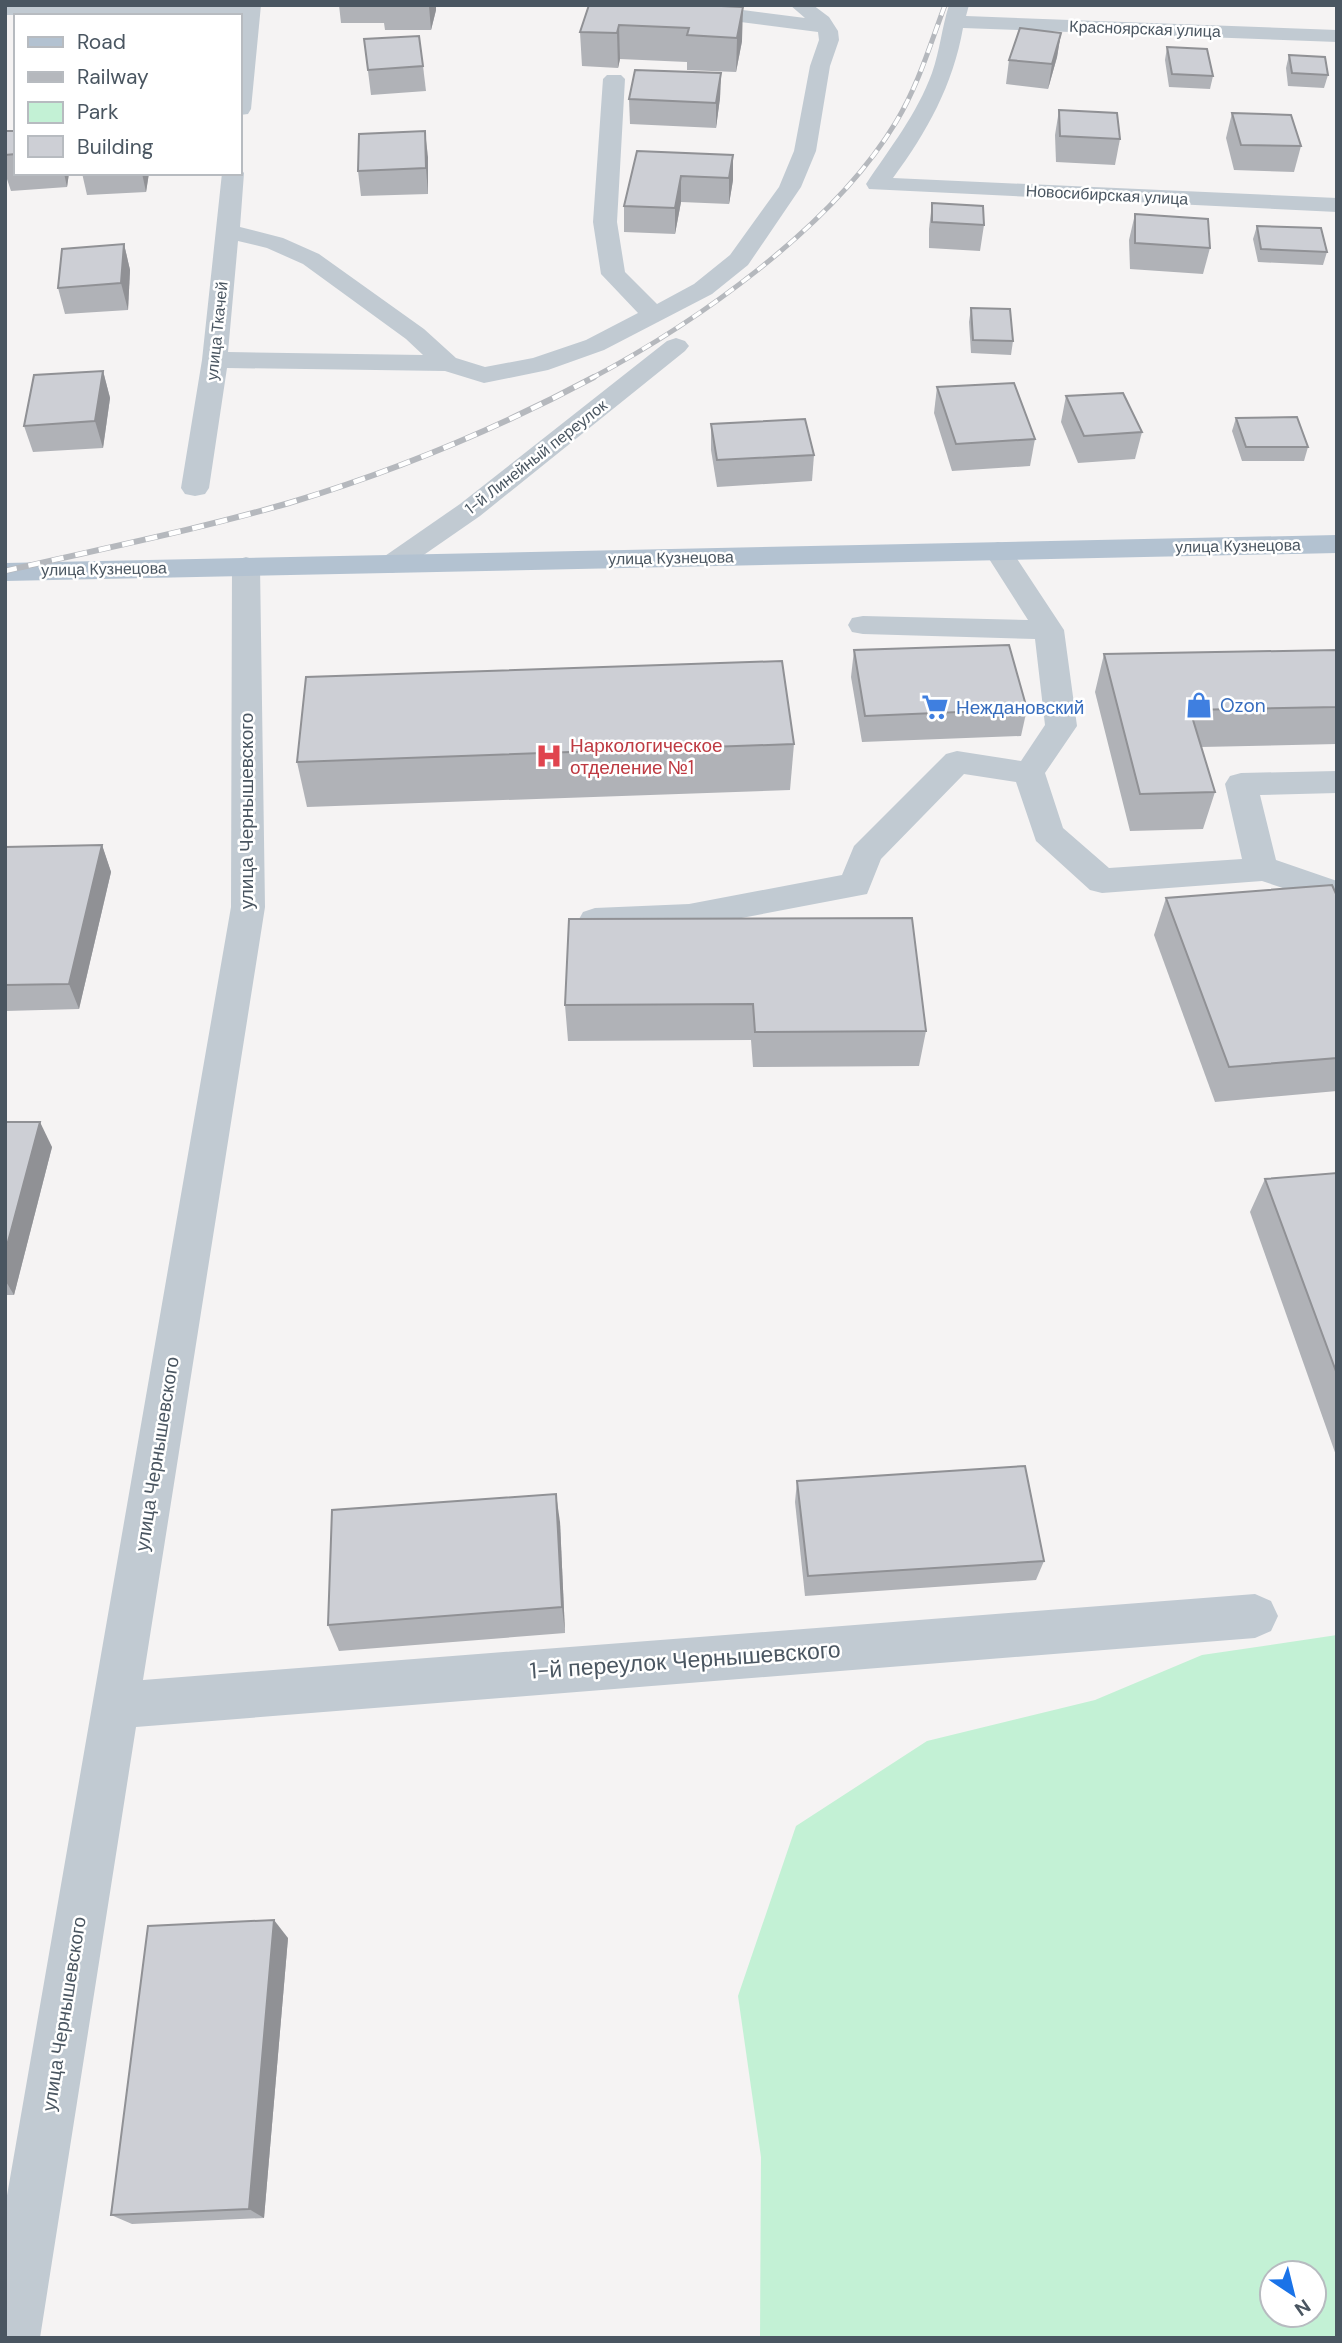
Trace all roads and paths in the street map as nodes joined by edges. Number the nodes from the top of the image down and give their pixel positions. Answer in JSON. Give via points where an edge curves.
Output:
{"nodes":[{"id":1,"x":631,"y":5,"type":"edge"},
{"id":2,"x":800,"y":5,"type":"edge"},
{"id":3,"x":250,"y":6,"type":"edge"},
{"id":4,"x":126,"y":7,"type":"edge"},
{"id":5,"x":5,"y":9,"type":"edge"},
{"id":6,"x":956,"y":14,"type":"edge"},
{"id":7,"x":825,"y":27,"type":"junction"},
{"id":8,"x":1337,"y":36,"type":"edge"},
{"id":9,"x":614,"y":79,"type":"dead end"},
{"id":10,"x":242,"y":88,"type":"edge"},
{"id":11,"x":233,"y":175,"type":"edge"},
{"id":12,"x":1337,"y":205,"type":"edge"},
{"id":13,"x":228,"y":231,"type":"junction"},
{"id":14,"x":654,"y":315,"type":"junction"},
{"id":15,"x":676,"y":346,"type":"dead end"},
{"id":16,"x":215,"y":360,"type":"junction"},
{"id":17,"x":447,"y":363,"type":"junction"},
{"id":18,"x":195,"y":488,"type":"dead end"},
{"id":19,"x":1337,"y":544,"type":"edge"},
{"id":20,"x":998,"y":551,"type":"junction"},
{"id":21,"x":392,"y":564,"type":"junction"},
{"id":22,"x":246,"y":566,"type":"junction"},
{"id":23,"x":5,"y":572,"type":"edge"},
{"id":24,"x":863,"y":625,"type":"dead end"},
{"id":25,"x":1049,"y":631,"type":"junction"},
{"id":26,"x":1029,"y":773,"type":"junction"},
{"id":27,"x":1337,"y":782,"type":"edge"},
{"id":28,"x":1260,"y":867,"type":"junction"},
{"id":29,"x":1337,"y":894,"type":"edge"},
{"id":30,"x":591,"y":921,"type":"edge"},
{"id":31,"x":1255,"y":1616,"type":"dead end"},
{"id":32,"x":115,"y":1705,"type":"junction"},
{"id":33,"x":10,"y":2338,"type":"edge"}],
"edges":[{"from":1,"to":7,"type":"street"},
{"from":2,"to":7,"type":"street"},
{"from":3,"to":4,"type":"street"},
{"from":3,"to":10,"type":"street"},
{"from":4,"to":5,"type":"street"},
{"from":6,"to":8,"type":"street","name":"Красноярская улица"},
{"from":6,"to":12,"type":"street","name":"Новосибирская улица","via":[[947,58],[931,100],[909,141],[877,184]]},
{"from":7,"to":14,"type":"street","via":[[829,40],[805,151],[790,187],[739,260],[704,289]]},
{"from":9,"to":14,"type":"street","via":[[605,222],[613,274]]},
{"from":11,"to":13,"type":"street","name":"улица Ткачей"},
{"from":13,"to":16,"type":"street","name":"улица Ткачей"},
{"from":13,"to":17,"type":"street","via":[[275,243],[311,259],[415,334]]},
{"from":14,"to":17,"type":"street","via":[[595,345],[539,365],[484,375]]},
{"from":15,"to":21,"type":"street","name":"1-й Линейный переулок","via":[[470,510]]},
{"from":16,"to":17,"type":"street"},
{"from":16,"to":18,"type":"street","name":"улица Ткачей"},
{"from":19,"to":20,"type":"main road","name":"улица Кузнецова"},
{"from":20,"to":21,"type":"main road","name":"улица Кузнецова"},
{"from":20,"to":25,"type":"street"},
{"from":21,"to":22,"type":"main road","name":"улица Кузнецова"},
{"from":22,"to":23,"type":"main road","name":"улица Кузнецова"},
{"from":22,"to":32,"type":"street","name":"улица Чернышевского","via":[[248,907]]},
{"from":24,"to":25,"type":"street"},
{"from":25,"to":26,"type":"street","via":[[1061,726]]},
{"from":26,"to":28,"type":"street","via":[[1048,833],[1102,881]]},
{"from":26,"to":30,"type":"street","via":[[957,762],[866,854],[855,885],[689,916]]},
{"from":27,"to":28,"type":"street","via":[[1241,784]]},
{"from":28,"to":29,"type":"street"},
{"from":31,"to":32,"type":"street","name":"1-й переулок Чернышевского"},
{"from":32,"to":33,"type":"street","name":"улица Чернышевского"}]}
